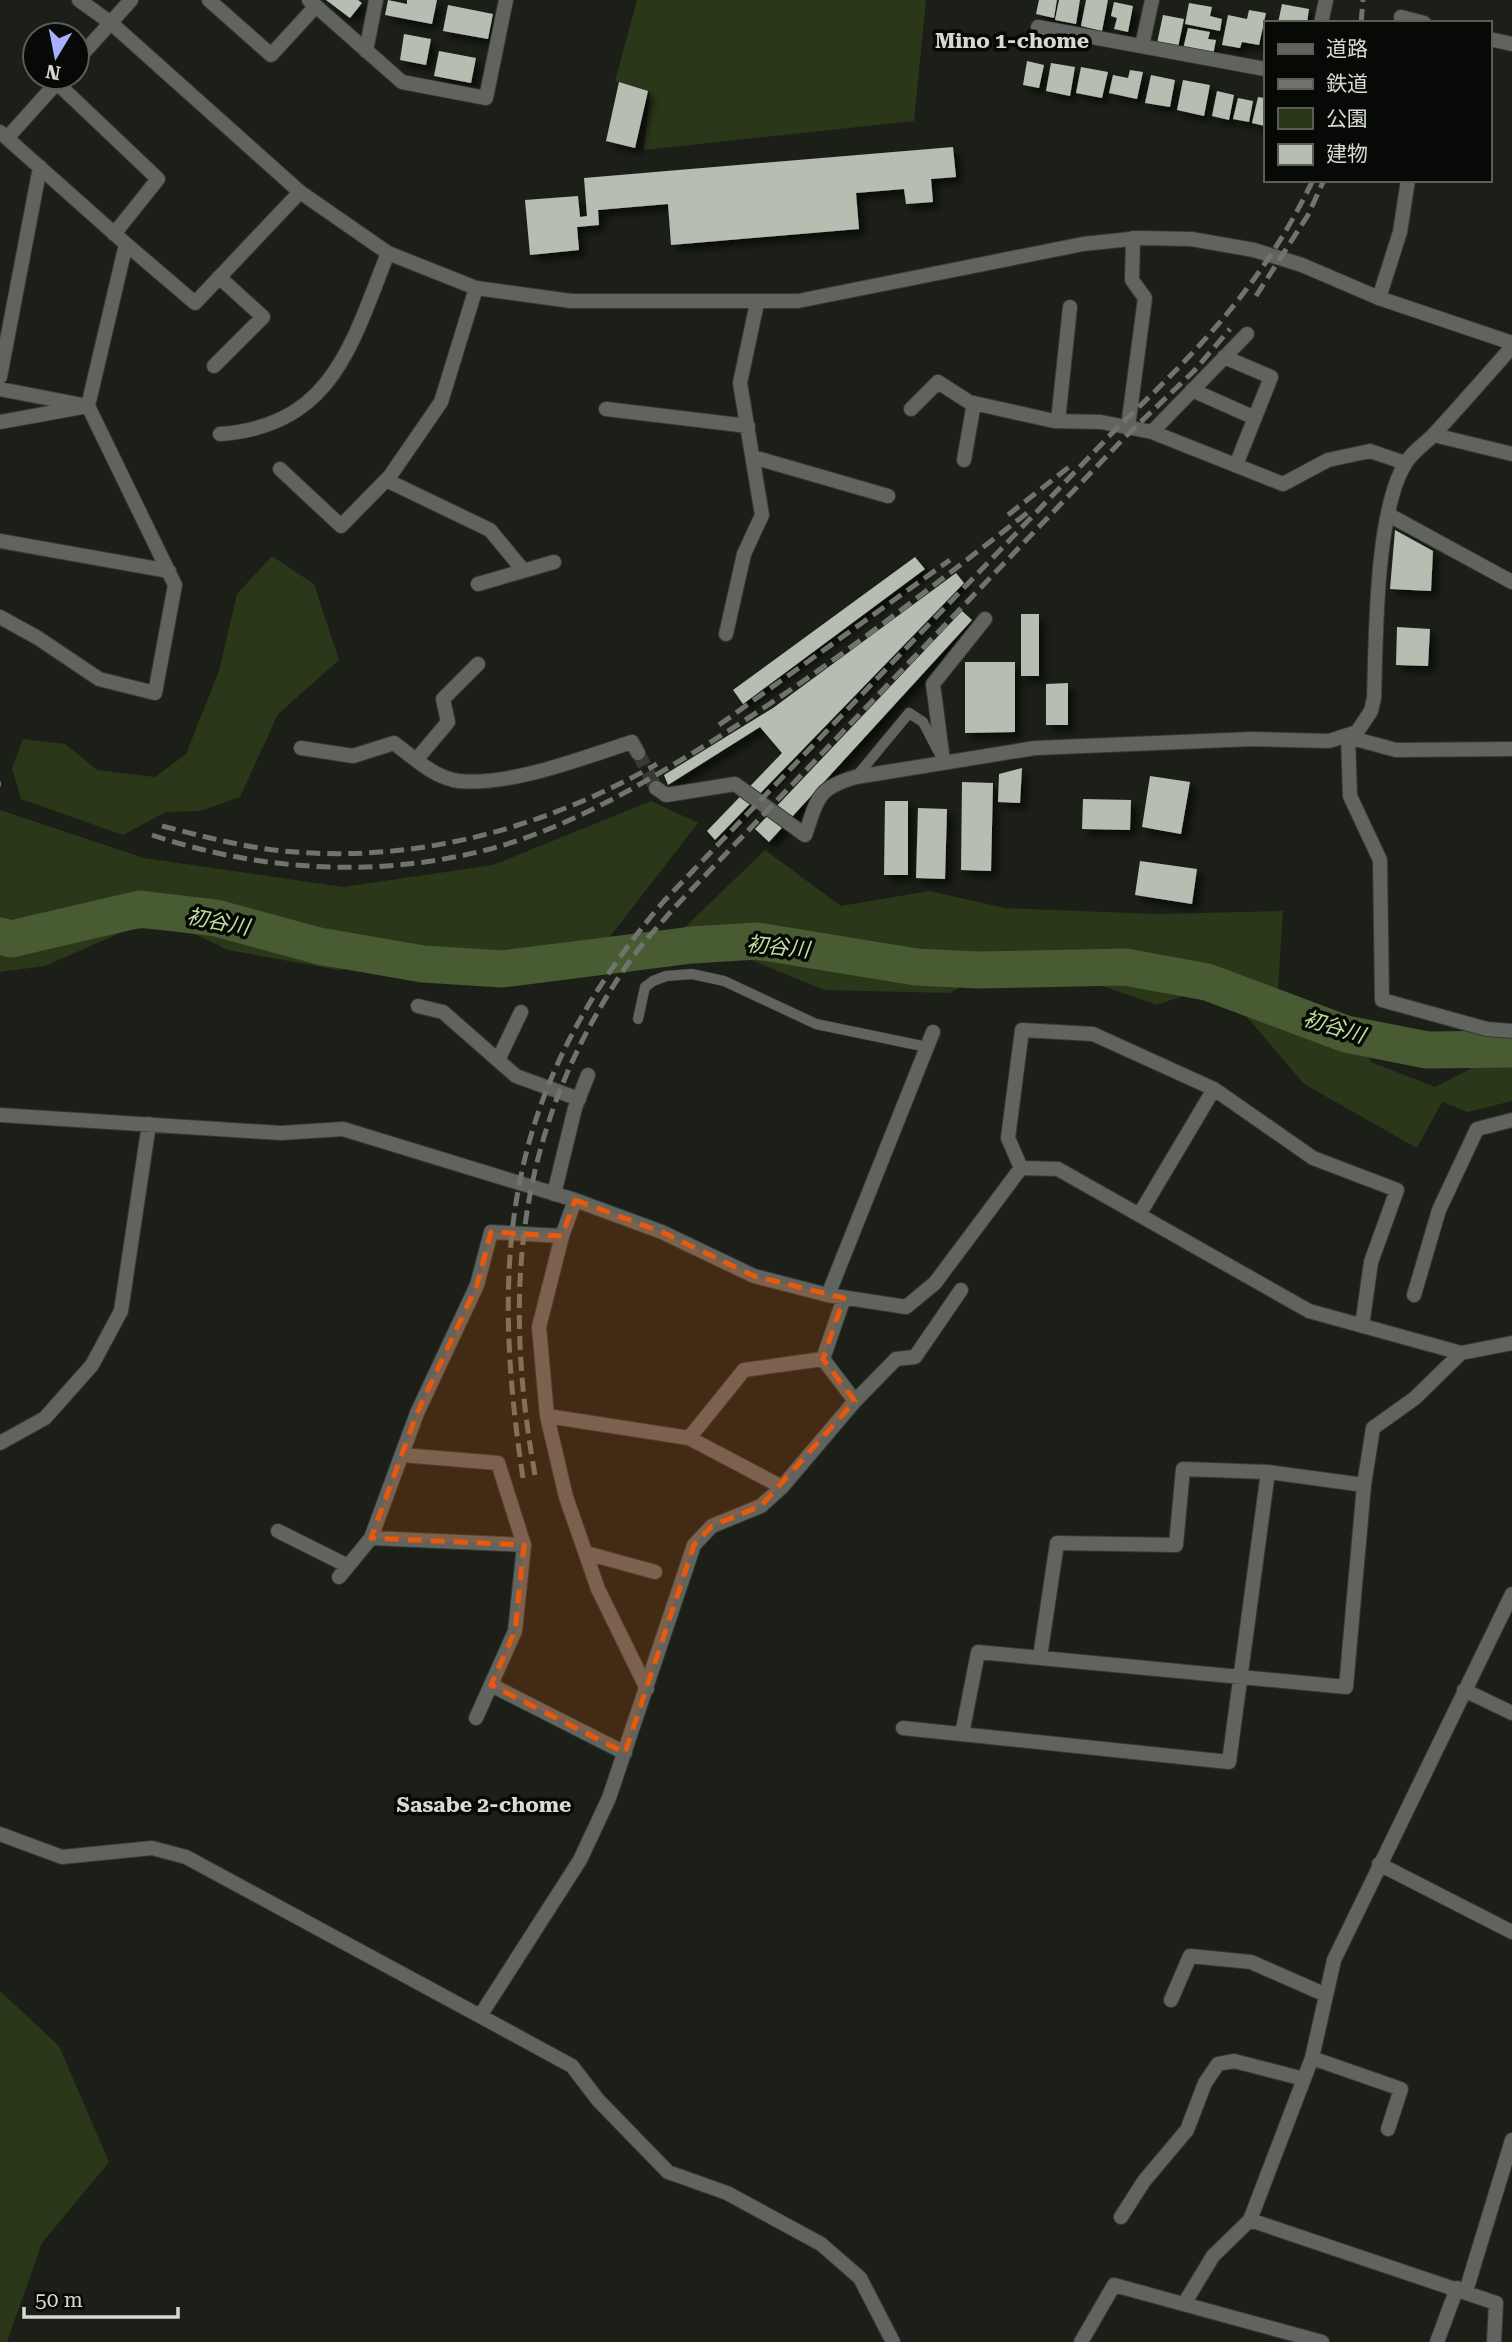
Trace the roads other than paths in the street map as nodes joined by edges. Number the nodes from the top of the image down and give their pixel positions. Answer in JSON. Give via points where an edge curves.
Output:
{"nodes":[{"id":1,"x":79,"y":0,"type":"edge"},
{"id":2,"x":131,"y":0,"type":"edge"},
{"id":3,"x":209,"y":0,"type":"edge"},
{"id":4,"x":376,"y":0,"type":"edge"},
{"id":5,"x":506,"y":0,"type":"edge"},
{"id":6,"x":1152,"y":0,"type":"edge"},
{"id":7,"x":1326,"y":0,"type":"edge"},
{"id":8,"x":312,"y":3,"type":"edge"},
{"id":9,"x":1401,"y":17,"type":"dead end"},
{"id":10,"x":1321,"y":21,"type":"edge"},
{"id":11,"x":1416,"y":21,"type":"edge"},
{"id":12,"x":111,"y":23,"type":"junction"},
{"id":13,"x":1038,"y":27,"type":"dead end"},
{"id":14,"x":1491,"y":39,"type":"edge"},
{"id":15,"x":1512,"y":44,"type":"edge"},
{"id":16,"x":91,"y":45,"type":"edge"},
{"id":17,"x":1142,"y":46,"type":"junction"},
{"id":18,"x":366,"y":51,"type":"junction"},
{"id":19,"x":1264,"y":69,"type":"edge"},
{"id":20,"x":48,"y":91,"type":"edge"},
{"id":21,"x":70,"y":91,"type":"edge"},
{"id":22,"x":4,"y":134,"type":"edge"},
{"id":23,"x":40,"y":167,"type":"junction"},
{"id":24,"x":1408,"y":182,"type":"edge"},
{"id":25,"x":300,"y":192,"type":"junction"},
{"id":26,"x":114,"y":234,"type":"junction"},
{"id":27,"x":1133,"y":239,"type":"junction"},
{"id":28,"x":126,"y":244,"type":"junction"},
{"id":29,"x":388,"y":253,"type":"junction"},
{"id":30,"x":219,"y":277,"type":"junction"},
{"id":31,"x":475,"y":288,"type":"junction"},
{"id":32,"x":1379,"y":298,"type":"junction"},
{"id":33,"x":757,"y":303,"type":"junction"},
{"id":34,"x":1070,"y":307,"type":"dead end"},
{"id":35,"x":1247,"y":334,"type":"dead end"},
{"id":36,"x":1512,"y":345,"type":"edge"},
{"id":37,"x":1224,"y":357,"type":"junction"},
{"id":38,"x":214,"y":366,"type":"dead end"},
{"id":39,"x":0,"y":377,"type":"edge"},
{"id":40,"x":0,"y":389,"type":"edge"},
{"id":41,"x":1192,"y":390,"type":"junction"},
{"id":42,"x":974,"y":403,"type":"junction"},
{"id":43,"x":88,"y":406,"type":"junction"},
{"id":44,"x":606,"y":409,"type":"dead end"},
{"id":45,"x":911,"y":409,"type":"dead end"},
{"id":46,"x":1255,"y":418,"type":"junction"},
{"id":47,"x":1058,"y":421,"type":"junction"},
{"id":48,"x":0,"y":422,"type":"edge"},
{"id":49,"x":748,"y":426,"type":"junction"},
{"id":50,"x":1128,"y":427,"type":"junction"},
{"id":51,"x":1152,"y":432,"type":"junction"},
{"id":52,"x":220,"y":435,"type":"dead end"},
{"id":53,"x":1434,"y":435,"type":"junction"},
{"id":54,"x":1512,"y":454,"type":"edge"},
{"id":55,"x":753,"y":457,"type":"junction"},
{"id":56,"x":964,"y":460,"type":"dead end"},
{"id":57,"x":1405,"y":463,"type":"junction"},
{"id":58,"x":1236,"y":465,"type":"junction"},
{"id":59,"x":280,"y":469,"type":"dead end"},
{"id":60,"x":386,"y":480,"type":"junction"},
{"id":61,"x":888,"y":496,"type":"dead end"},
{"id":62,"x":1389,"y":515,"type":"junction"},
{"id":63,"x":0,"y":541,"type":"edge"},
{"id":64,"x":554,"y":562,"type":"dead end"},
{"id":65,"x":523,"y":570,"type":"junction"},
{"id":66,"x":169,"y":571,"type":"junction"},
{"id":67,"x":1512,"y":582,"type":"edge"},
{"id":68,"x":478,"y":584,"type":"dead end"},
{"id":69,"x":0,"y":617,"type":"edge"},
{"id":70,"x":985,"y":619,"type":"dead end"},
{"id":71,"x":726,"y":634,"type":"dead end"},
{"id":72,"x":478,"y":664,"type":"dead end"},
{"id":73,"x":1348,"y":737,"type":"junction"},
{"id":74,"x":301,"y":748,"type":"dead end"},
{"id":75,"x":1512,"y":749,"type":"edge"},
{"id":76,"x":638,"y":753,"type":"dead end"},
{"id":77,"x":416,"y":760,"type":"junction"},
{"id":78,"x":943,"y":761,"type":"junction"},
{"id":79,"x":856,"y":778,"type":"junction"},
{"id":80,"x":656,"y":788,"type":"dead end"},
{"id":81,"x":418,"y":1006,"type":"dead end"},
{"id":82,"x":521,"y":1012,"type":"dead end"},
{"id":83,"x":638,"y":1019,"type":"dead end"},
{"id":84,"x":1512,"y":1031,"type":"edge"},
{"id":85,"x":933,"y":1032,"type":"dead end"},
{"id":86,"x":927,"y":1047,"type":"junction"},
{"id":87,"x":498,"y":1060,"type":"junction"},
{"id":88,"x":588,"y":1075,"type":"dead end"},
{"id":89,"x":1214,"y":1089,"type":"junction"},
{"id":90,"x":579,"y":1099,"type":"junction"},
{"id":91,"x":0,"y":1115,"type":"edge"},
{"id":92,"x":1512,"y":1120,"type":"edge"},
{"id":93,"x":149,"y":1124,"type":"junction"},
{"id":94,"x":1021,"y":1168,"type":"junction"},
{"id":95,"x":554,"y":1194,"type":"junction"},
{"id":96,"x":575,"y":1200,"type":"junction"},
{"id":97,"x":1139,"y":1215,"type":"junction"},
{"id":98,"x":562,"y":1236,"type":"junction"},
{"id":99,"x":961,"y":1290,"type":"dead end"},
{"id":100,"x":828,"y":1295,"type":"junction"},
{"id":101,"x":1414,"y":1296,"type":"dead end"},
{"id":102,"x":844,"y":1298,"type":"junction"},
{"id":103,"x":1362,"y":1326,"type":"junction"},
{"id":104,"x":1512,"y":1343,"type":"edge"},
{"id":105,"x":1461,"y":1353,"type":"junction"},
{"id":106,"x":823,"y":1359,"type":"junction"},
{"id":107,"x":855,"y":1401,"type":"junction"},
{"id":108,"x":547,"y":1416,"type":"junction"},
{"id":109,"x":689,"y":1438,"type":"junction"},
{"id":110,"x":0,"y":1443,"type":"edge"},
{"id":111,"x":401,"y":1455,"type":"junction"},
{"id":112,"x":1268,"y":1472,"type":"junction"},
{"id":113,"x":1364,"y":1485,"type":"junction"},
{"id":114,"x":782,"y":1487,"type":"junction"},
{"id":115,"x":278,"y":1531,"type":"dead end"},
{"id":116,"x":372,"y":1538,"type":"junction"},
{"id":117,"x":524,"y":1545,"type":"junction"},
{"id":118,"x":586,"y":1553,"type":"junction"},
{"id":119,"x":655,"y":1572,"type":"dead end"},
{"id":120,"x":1512,"y":1594,"type":"edge"},
{"id":121,"x":1040,"y":1657,"type":"junction"},
{"id":122,"x":1240,"y":1676,"type":"junction"},
{"id":123,"x":491,"y":1685,"type":"junction"},
{"id":124,"x":647,"y":1689,"type":"junction"},
{"id":125,"x":1464,"y":1690,"type":"junction"},
{"id":126,"x":1512,"y":1713,"type":"edge"},
{"id":127,"x":476,"y":1718,"type":"dead end"},
{"id":128,"x":903,"y":1728,"type":"dead end"},
{"id":129,"x":961,"y":1734,"type":"junction"},
{"id":130,"x":625,"y":1753,"type":"junction"},
{"id":131,"x":0,"y":1834,"type":"edge"},
{"id":132,"x":1379,"y":1864,"type":"junction"},
{"id":133,"x":1512,"y":1931,"type":"edge"},
{"id":134,"x":1326,"y":1996,"type":"junction"},
{"id":135,"x":1171,"y":2000,"type":"dead end"},
{"id":136,"x":480,"y":2016,"type":"junction"},
{"id":137,"x":1312,"y":2057,"type":"junction"},
{"id":138,"x":1304,"y":2079,"type":"junction"},
{"id":139,"x":1388,"y":2129,"type":"dead end"},
{"id":140,"x":1512,"y":2140,"type":"edge"},
{"id":141,"x":1121,"y":2217,"type":"dead end"},
{"id":142,"x":1250,"y":2220,"type":"junction"},
{"id":143,"x":1461,"y":2289,"type":"junction"},
{"id":144,"x":1496,"y":2303,"type":"junction"},
{"id":145,"x":1184,"y":2304,"type":"junction"},
{"id":146,"x":1512,"y":2308,"type":"edge"},
{"id":147,"x":893,"y":2342,"type":"edge"},
{"id":148,"x":1081,"y":2342,"type":"edge"},
{"id":149,"x":1322,"y":2342,"type":"edge"},
{"id":150,"x":1437,"y":2342,"type":"edge"},
{"id":151,"x":1494,"y":2342,"type":"edge"}],
"edges":[{"from":1,"to":12,"type":"street"},
{"from":2,"to":12,"type":"street"},
{"from":3,"to":8,"type":"street","via":[[271,55]]},
{"from":4,"to":18,"type":"street"},
{"from":5,"to":18,"type":"street","via":[[486,98],[402,82]]},
{"from":6,"to":17,"type":"street"},
{"from":7,"to":10,"type":"street"},
{"from":8,"to":18,"type":"street"},
{"from":9,"to":11,"type":"street"},
{"from":12,"to":16,"type":"street"},
{"from":12,"to":25,"type":"street"},
{"from":13,"to":17,"type":"street"},
{"from":14,"to":15,"type":"street"},
{"from":17,"to":19,"type":"street"},
{"from":20,"to":22,"type":"street"},
{"from":21,"to":26,"type":"street","via":[[158,179]]},
{"from":22,"to":23,"type":"street"},
{"from":23,"to":26,"type":"street"},
{"from":23,"to":39,"type":"street"},
{"from":24,"to":32,"type":"street","via":[[1400,232]]},
{"from":25,"to":29,"type":"street"},
{"from":25,"to":30,"type":"street"},
{"from":26,"to":28,"type":"street"},
{"from":27,"to":32,"type":"street","via":[[1191,239],[1254,250]]},
{"from":27,"to":33,"type":"street","via":[[1083,244],[798,301]]},
{"from":27,"to":50,"type":"street","via":[[1132,280],[1145,298]]},
{"from":28,"to":30,"type":"street","via":[[195,303]]},
{"from":28,"to":43,"type":"street"},
{"from":29,"to":31,"type":"street"},
{"from":29,"to":52,"type":"street","via":[[344,359],[324,388],[289,418],[244,433]]},
{"from":30,"to":38,"type":"street","via":[[263,317]]},
{"from":31,"to":33,"type":"street","via":[[571,301]]},
{"from":31,"to":60,"type":"street","via":[[441,402]]},
{"from":32,"to":36,"type":"street"},
{"from":33,"to":49,"type":"street","via":[[740,383]]},
{"from":34,"to":47,"type":"street"},
{"from":35,"to":37,"type":"street"},
{"from":36,"to":53,"type":"street"},
{"from":37,"to":41,"type":"street"},
{"from":37,"to":46,"type":"street","via":[[1271,377]]},
{"from":40,"to":43,"type":"street"},
{"from":41,"to":46,"type":"street"},
{"from":41,"to":51,"type":"street"},
{"from":42,"to":45,"type":"street","via":[[938,382]]},
{"from":42,"to":47,"type":"street"},
{"from":42,"to":56,"type":"street"},
{"from":43,"to":48,"type":"street"},
{"from":43,"to":66,"type":"street"},
{"from":44,"to":49,"type":"street"},
{"from":46,"to":58,"type":"street"},
{"from":47,"to":50,"type":"street"},
{"from":49,"to":55,"type":"street"},
{"from":50,"to":51,"type":"street"},
{"from":51,"to":58,"type":"street"},
{"from":53,"to":54,"type":"street"},
{"from":53,"to":57,"type":"street"},
{"from":55,"to":61,"type":"street"},
{"from":55,"to":71,"type":"street","via":[[762,515],[744,554]]},
{"from":57,"to":58,"type":"street","via":[[1370,451],[1328,460],[1283,484]]},
{"from":57,"to":62,"type":"street"},
{"from":59,"to":60,"type":"street","via":[[341,526]]},
{"from":60,"to":65,"type":"street","via":[[490,530]]},
{"from":62,"to":67,"type":"street"},
{"from":62,"to":73,"type":"street","via":[[1381,559],[1371,711],[1366,722]]},
{"from":63,"to":66,"type":"street"},
{"from":64,"to":65,"type":"street"},
{"from":65,"to":68,"type":"street"},
{"from":66,"to":69,"type":"street","via":[[176,585],[155,693],[99,679]]},
{"from":70,"to":78,"type":"street","via":[[933,684]]},
{"from":72,"to":77,"type":"street","via":[[443,699],[447,722]]},
{"from":73,"to":75,"type":"street","via":[[1396,750]]},
{"from":73,"to":78,"type":"street","via":[[1048,747]]},
{"from":73,"to":84,"type":"street","via":[[1350,796],[1380,860],[1381,1000],[1487,1029]]},
{"from":74,"to":77,"type":"street","via":[[353,756],[394,743]]},
{"from":76,"to":77,"type":"street","via":[[632,743],[527,775],[458,781],[430,771]]},
{"from":78,"to":79,"type":"street"},
{"from":78,"to":79,"type":"lane","via":[[923,722],[909,713]]},
{"from":79,"to":80,"type":"street","via":[[832,784],[818,798],[805,835],[735,784],[666,795]]},
{"from":81,"to":87,"type":"street","via":[[443,1012]]},
{"from":82,"to":87,"type":"street"},
{"from":83,"to":86,"type":"lane","via":[[645,987],[666,976],[692,974],[724,981],[816,1024]]},
{"from":85,"to":86,"type":"street"},
{"from":86,"to":100,"type":"street"},
{"from":87,"to":90,"type":"street","via":[[516,1076]]},
{"from":88,"to":90,"type":"street"},
{"from":89,"to":94,"type":"street","via":[[1093,1034],[1023,1030],[1008,1138]]},
{"from":89,"to":97,"type":"street"},
{"from":89,"to":103,"type":"street","via":[[1313,1158],[1398,1190],[1371,1262]]},
{"from":90,"to":95,"type":"street"},
{"from":91,"to":93,"type":"street"},
{"from":92,"to":101,"type":"street","via":[[1477,1129],[1439,1210]]},
{"from":93,"to":95,"type":"street","via":[[281,1133],[343,1129]]},
{"from":93,"to":110,"type":"street","via":[[121,1311],[92,1365],[46,1418]]},
{"from":94,"to":97,"type":"street","via":[[1058,1169]]},
{"from":94,"to":102,"type":"street","via":[[935,1283],[906,1307]]},
{"from":95,"to":96,"type":"street"},
{"from":96,"to":98,"type":"street"},
{"from":96,"to":100,"type":"street","via":[[662,1232],[754,1276]]},
{"from":97,"to":103,"type":"street","via":[[1309,1311]]},
{"from":98,"to":108,"type":"street","via":[[539,1327]]},
{"from":98,"to":111,"type":"street","via":[[491,1231],[477,1285]]},
{"from":99,"to":107,"type":"street","via":[[915,1357],[896,1359]]},
{"from":100,"to":102,"type":"street"},
{"from":102,"to":106,"type":"street"},
{"from":103,"to":105,"type":"street"},
{"from":104,"to":105,"type":"street"},
{"from":105,"to":113,"type":"street","via":[[1415,1398],[1373,1428]]},
{"from":106,"to":107,"type":"street"},
{"from":106,"to":109,"type":"street","via":[[744,1370]]},
{"from":107,"to":114,"type":"street"},
{"from":108,"to":109,"type":"street"},
{"from":108,"to":118,"type":"street","via":[[566,1497]]},
{"from":109,"to":114,"type":"street"},
{"from":111,"to":116,"type":"street"},
{"from":111,"to":117,"type":"street","via":[[498,1463]]},
{"from":112,"to":113,"type":"street"},
{"from":112,"to":121,"type":"street","via":[[1183,1469],[1176,1545],[1057,1543]]},
{"from":112,"to":122,"type":"street"},
{"from":113,"to":122,"type":"street","via":[[1346,1687]]},
{"from":114,"to":124,"type":"street","via":[[761,1506],[712,1527],[694,1545]]},
{"from":115,"to":116,"type":"street","via":[[344,1572]]},
{"from":116,"to":117,"type":"street"},
{"from":117,"to":123,"type":"street","via":[[515,1632]]},
{"from":118,"to":119,"type":"street"},
{"from":118,"to":124,"type":"street","via":[[598,1589]]},
{"from":120,"to":125,"type":"street"},
{"from":121,"to":122,"type":"street"},
{"from":121,"to":129,"type":"street","via":[[978,1652]]},
{"from":122,"to":129,"type":"street","via":[[1229,1762]]},
{"from":123,"to":127,"type":"street"},
{"from":123,"to":130,"type":"street"},
{"from":124,"to":130,"type":"street"},
{"from":125,"to":126,"type":"street"},
{"from":125,"to":132,"type":"street"},
{"from":128,"to":129,"type":"street"},
{"from":130,"to":136,"type":"street","via":[[580,1860]]},
{"from":131,"to":136,"type":"street","via":[[62,1857],[152,1848],[186,1857]]},
{"from":132,"to":133,"type":"street"},
{"from":132,"to":134,"type":"street","via":[[1334,1960]]},
{"from":134,"to":135,"type":"street","via":[[1251,1962],[1190,1956]]},
{"from":134,"to":137,"type":"street"},
{"from":136,"to":147,"type":"street","via":[[572,2066],[598,2100],[668,2172],[727,2193],[821,2244],[859,2278]]},
{"from":137,"to":138,"type":"street"},
{"from":137,"to":139,"type":"street","via":[[1401,2090]]},
{"from":138,"to":141,"type":"street","via":[[1234,2061],[1218,2064],[1205,2083],[1187,2130]]},
{"from":138,"to":142,"type":"street"},
{"from":140,"to":143,"type":"street"},
{"from":142,"to":143,"type":"street"},
{"from":142,"to":145,"type":"street","via":[[1213,2256]]},
{"from":143,"to":144,"type":"street"},
{"from":143,"to":150,"type":"street"},
{"from":144,"to":146,"type":"street"},
{"from":144,"to":151,"type":"street"},
{"from":145,"to":148,"type":"street","via":[[1114,2286]]},
{"from":145,"to":149,"type":"street"}]}
